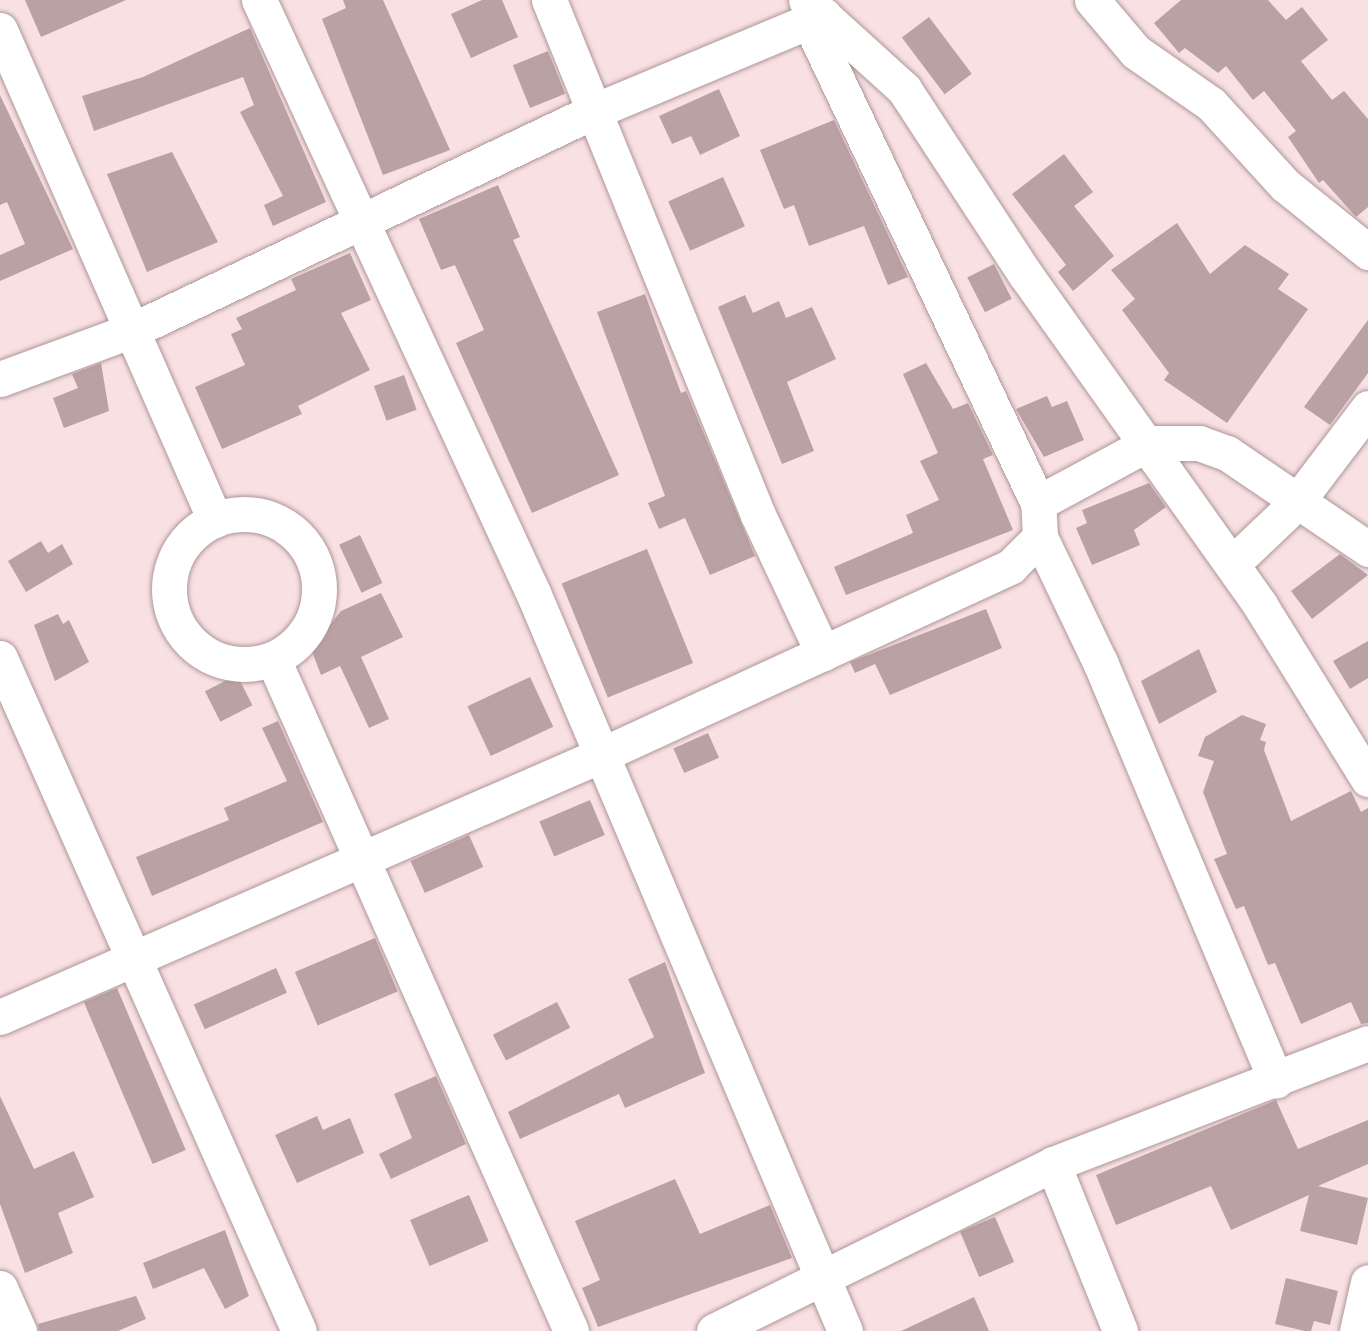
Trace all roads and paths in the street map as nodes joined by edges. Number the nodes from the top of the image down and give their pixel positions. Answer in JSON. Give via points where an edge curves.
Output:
{"nodes":[{"id":1,"x":259,"y":0,"type":"edge"},
{"id":2,"x":549,"y":0,"type":"edge"},
{"id":3,"x":1092,"y":0,"type":"edge"},
{"id":4,"x":813,"y":12,"type":"edge"},
{"id":5,"x":0,"y":30,"type":"edge"},
{"id":6,"x":592,"y":112,"type":"junction"},
{"id":7,"x":364,"y":219,"type":"junction"},
{"id":8,"x":1368,"y":252,"type":"edge"},
{"id":9,"x":135,"y":329,"type":"junction"},
{"id":10,"x":0,"y":379,"type":"edge"},
{"id":11,"x":1368,"y":408,"type":"edge"},
{"id":12,"x":1149,"y":443,"type":"junction"},
{"id":13,"x":1038,"y":503,"type":"junction"},
{"id":14,"x":1296,"y":503,"type":"junction"},
{"id":15,"x":215,"y":520,"type":"junction"},
{"id":16,"x":1040,"y":537,"type":"junction"},
{"id":17,"x":1368,"y":549,"type":"edge"},
{"id":18,"x":1232,"y":564,"type":"junction"},
{"id":19,"x":823,"y":653,"type":"junction"},
{"id":20,"x":0,"y":658,"type":"edge"},
{"id":21,"x":273,"y":659,"type":"junction"},
{"id":22,"x":601,"y":755,"type":"junction"},
{"id":23,"x":1368,"y":779,"type":"edge"},
{"id":24,"x":366,"y":857,"type":"junction"},
{"id":25,"x":134,"y":958,"type":"junction"},
{"id":26,"x":0,"y":1017,"type":"edge"},
{"id":27,"x":1368,"y":1044,"type":"edge"},
{"id":28,"x":1277,"y":1079,"type":"junction"},
{"id":29,"x":1054,"y":1164,"type":"junction"},
{"id":30,"x":824,"y":1281,"type":"junction"},
{"id":31,"x":1368,"y":1282,"type":"edge"},
{"id":32,"x":0,"y":1288,"type":"edge"},
{"id":33,"x":19,"y":1331,"type":"edge"},
{"id":34,"x":299,"y":1331,"type":"edge"},
{"id":35,"x":570,"y":1331,"type":"edge"},
{"id":36,"x":714,"y":1331,"type":"edge"},
{"id":37,"x":845,"y":1331,"type":"edge"},
{"id":38,"x":1120,"y":1331,"type":"edge"},
{"id":39,"x":1357,"y":1331,"type":"edge"}],
"edges":[{"from":1,"to":7,"type":"street"},
{"from":2,"to":6,"type":"street"},
{"from":3,"to":8,"type":"street","via":[[1136,51],[1211,104],[1285,185]]},
{"from":4,"to":6,"type":"street"},
{"from":4,"to":12,"type":"street","via":[[904,89],[1025,274]]},
{"from":4,"to":13,"type":"street"},
{"from":5,"to":9,"type":"street"},
{"from":6,"to":7,"type":"street"},
{"from":6,"to":19,"type":"street","via":[[758,514]]},
{"from":7,"to":9,"type":"street"},
{"from":7,"to":22,"type":"street"},
{"from":9,"to":10,"type":"street"},
{"from":9,"to":15,"type":"street"},
{"from":11,"to":14,"type":"street"},
{"from":12,"to":13,"type":"street"},
{"from":12,"to":14,"type":"street","via":[[1199,443],[1227,453]]},
{"from":12,"to":18,"type":"street"},
{"from":13,"to":16,"type":"street"},
{"from":14,"to":17,"type":"street"},
{"from":14,"to":18,"type":"street"},
{"from":15,"to":21,"type":"street","via":[[248,513],[273,519],[311,553],[318,603],[309,627]]},
{"from":15,"to":21,"type":"street","via":[[181,545],[170,569],[173,617],[203,654],[226,663]]},
{"from":16,"to":19,"type":"street","via":[[1011,566]]},
{"from":16,"to":28,"type":"street","via":[[1100,662]]},
{"from":18,"to":23,"type":"street"},
{"from":19,"to":22,"type":"street"},
{"from":20,"to":25,"type":"street"},
{"from":21,"to":24,"type":"street"},
{"from":22,"to":24,"type":"street"},
{"from":22,"to":30,"type":"street"},
{"from":24,"to":25,"type":"street"},
{"from":24,"to":35,"type":"street"},
{"from":25,"to":26,"type":"street"},
{"from":25,"to":34,"type":"street"},
{"from":27,"to":28,"type":"street"},
{"from":28,"to":29,"type":"street"},
{"from":29,"to":30,"type":"street"},
{"from":29,"to":38,"type":"street"},
{"from":30,"to":36,"type":"street"},
{"from":30,"to":37,"type":"street"},
{"from":31,"to":39,"type":"street"},
{"from":32,"to":33,"type":"street"}]}
